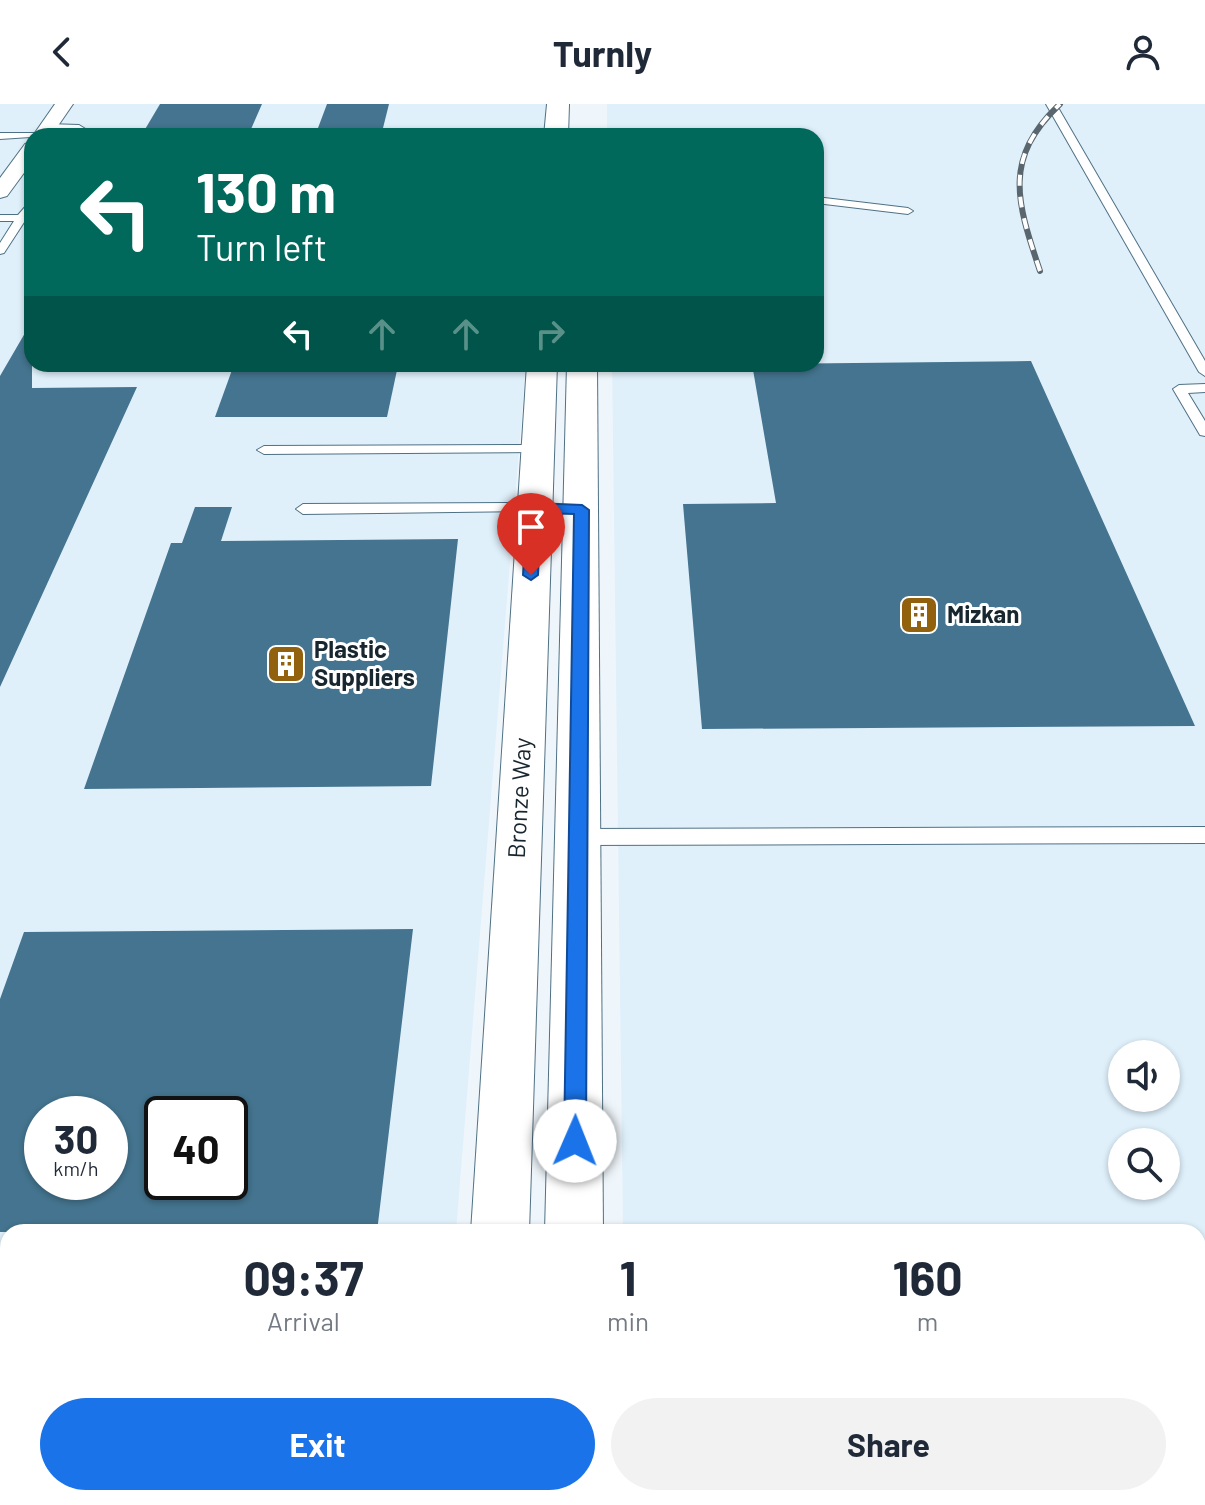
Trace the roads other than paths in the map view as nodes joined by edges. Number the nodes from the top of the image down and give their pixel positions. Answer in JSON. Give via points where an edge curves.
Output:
{"nodes":[{"id":1,"x":64,"y":104,"type":"edge"},
{"id":2,"x":558,"y":104,"type":"edge"},
{"id":3,"x":1051,"y":104,"type":"edge"},
{"id":4,"x":47,"y":128,"type":"edge"},
{"id":5,"x":556,"y":128,"type":"edge"},
{"id":6,"x":0,"y":136,"type":"edge"},
{"id":7,"x":24,"y":140,"type":"edge"},
{"id":8,"x":24,"y":157,"type":"edge"},
{"id":9,"x":4,"y":181,"type":"edge"},
{"id":10,"x":824,"y":201,"type":"edge"},
{"id":11,"x":908,"y":211,"type":"dead end"},
{"id":12,"x":24,"y":215,"type":"edge"},
{"id":13,"x":0,"y":218,"type":"edge"},
{"id":14,"x":22,"y":218,"type":"junction"},
{"id":15,"x":0,"y":251,"type":"edge"},
{"id":16,"x":542,"y":372,"type":"edge"},
{"id":17,"x":582,"y":372,"type":"edge"},
{"id":18,"x":1205,"y":372,"type":"edge"},
{"id":19,"x":1205,"y":388,"type":"edge"},
{"id":20,"x":1205,"y":432,"type":"edge"},
{"id":21,"x":537,"y":449,"type":"junction"},
{"id":22,"x":264,"y":450,"type":"dead end"},
{"id":23,"x":534,"y":508,"type":"junction"},
{"id":24,"x":303,"y":509,"type":"dead end"},
{"id":25,"x":582,"y":510,"type":"junction"},
{"id":26,"x":1205,"y":835,"type":"edge"},
{"id":27,"x":578,"y":837,"type":"junction"},
{"id":28,"x":500,"y":1224,"type":"edge"},
{"id":29,"x":574,"y":1224,"type":"edge"}],
"edges":[{"from":1,"to":4,"type":"street"},
{"from":2,"to":5,"type":"street"},
{"from":3,"to":18,"type":"lane"},
{"from":6,"to":7,"type":"lane"},
{"from":8,"to":9,"type":"street"},
{"from":10,"to":11,"type":"lane"},
{"from":12,"to":14,"type":"lane"},
{"from":13,"to":14,"type":"lane"},
{"from":14,"to":15,"type":"lane"},
{"from":16,"to":21,"type":"street","name":"Bronze Way"},
{"from":17,"to":25,"type":"street"},
{"from":19,"to":20,"type":"lane","via":[[1179,389]]},
{"from":21,"to":22,"type":"lane"},
{"from":21,"to":23,"type":"street","name":"Bronze Way"},
{"from":23,"to":24,"type":"lane"},
{"from":23,"to":25,"type":"street"},
{"from":23,"to":28,"type":"street","name":"Bronze Way"},
{"from":25,"to":27,"type":"street"},
{"from":26,"to":27,"type":"lane"},
{"from":27,"to":29,"type":"street"}]}
